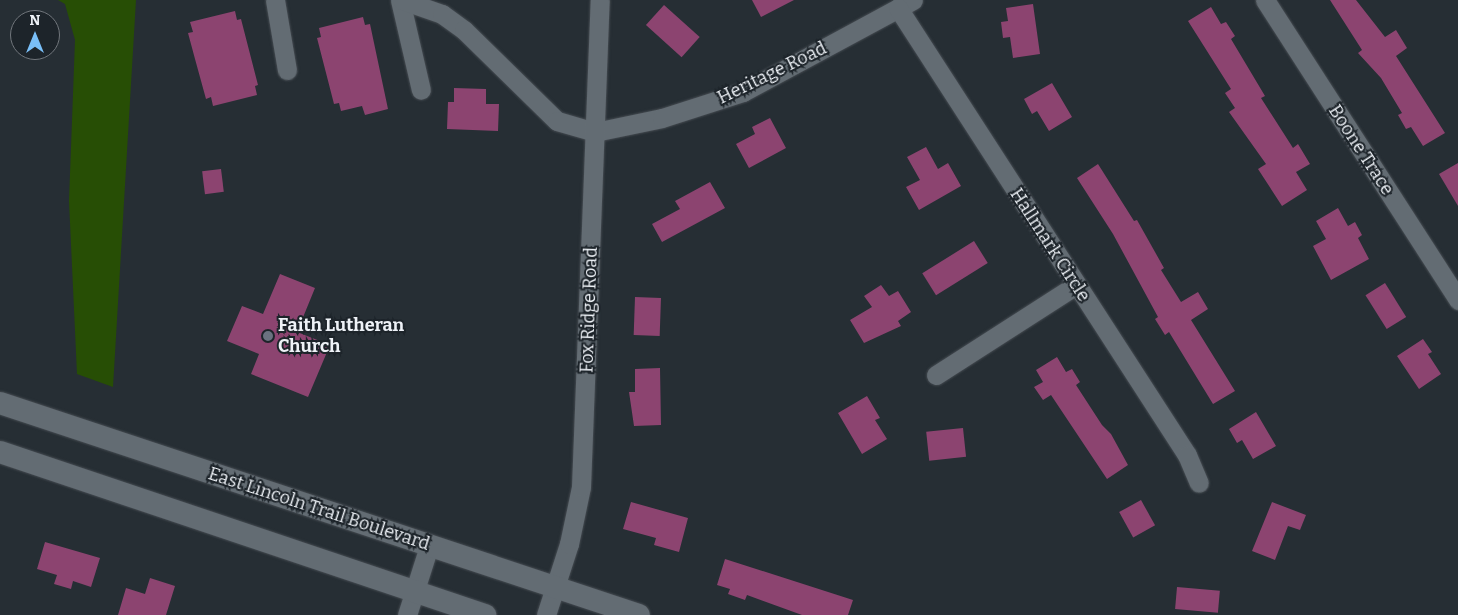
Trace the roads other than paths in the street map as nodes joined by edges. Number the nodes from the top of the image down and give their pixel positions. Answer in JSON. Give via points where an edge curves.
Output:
{"nodes":[{"id":1,"x":275,"y":0,"type":"edge"},
{"id":2,"x":401,"y":0,"type":"edge"},
{"id":3,"x":600,"y":0,"type":"edge"},
{"id":4,"x":1264,"y":0,"type":"edge"},
{"id":5,"x":905,"y":4,"type":"edge"},
{"id":6,"x":287,"y":70,"type":"dead end"},
{"id":7,"x":421,"y":90,"type":"dead end"},
{"id":8,"x":595,"y":132,"type":"junction"},
{"id":9,"x":1076,"y":285,"type":"junction"},
{"id":10,"x":1458,"y":300,"type":"edge"},
{"id":11,"x":936,"y":374,"type":"dead end"},
{"id":12,"x":0,"y":403,"type":"edge"},
{"id":13,"x":0,"y":452,"type":"edge"},
{"id":14,"x":1199,"y":483,"type":"dead end"},
{"id":15,"x":429,"y":546,"type":"junction"},
{"id":16,"x":555,"y":587,"type":"junction"},
{"id":17,"x":414,"y":592,"type":"junction"},
{"id":18,"x":407,"y":615,"type":"edge"},
{"id":19,"x":486,"y":615,"type":"edge"},
{"id":20,"x":546,"y":615,"type":"edge"},
{"id":21,"x":639,"y":615,"type":"edge"}],
"edges":[{"from":1,"to":6,"type":"street"},
{"from":2,"to":7,"type":"street"},
{"from":2,"to":8,"type":"street","via":[[442,14],[464,30],[557,121]]},
{"from":3,"to":8,"type":"street","name":"Fox Ridge Road"},
{"from":4,"to":10,"type":"street","name":"Boone Trace"},
{"from":5,"to":8,"type":"street","name":"Heritage Road","via":[[743,92],[662,118]]},
{"from":5,"to":9,"type":"street","name":"Hallmark Circle"},
{"from":8,"to":16,"type":"street","name":"Fox Ridge Road","via":[[581,487]]},
{"from":9,"to":11,"type":"street"},
{"from":9,"to":14,"type":"street","name":"Hallmark Circle","via":[[1187,455]]},
{"from":12,"to":15,"type":"street","name":"East Lincoln Trail Boulevard"},
{"from":13,"to":17,"type":"street"},
{"from":15,"to":16,"type":"street","name":"East Lincoln Trail Boulevard"},
{"from":15,"to":17,"type":"street"},
{"from":16,"to":20,"type":"street","name":"Fox Ridge Road"},
{"from":16,"to":21,"type":"street","name":"East Lincoln Trail Boulevard"},
{"from":17,"to":18,"type":"street"},
{"from":17,"to":19,"type":"street"}]}
